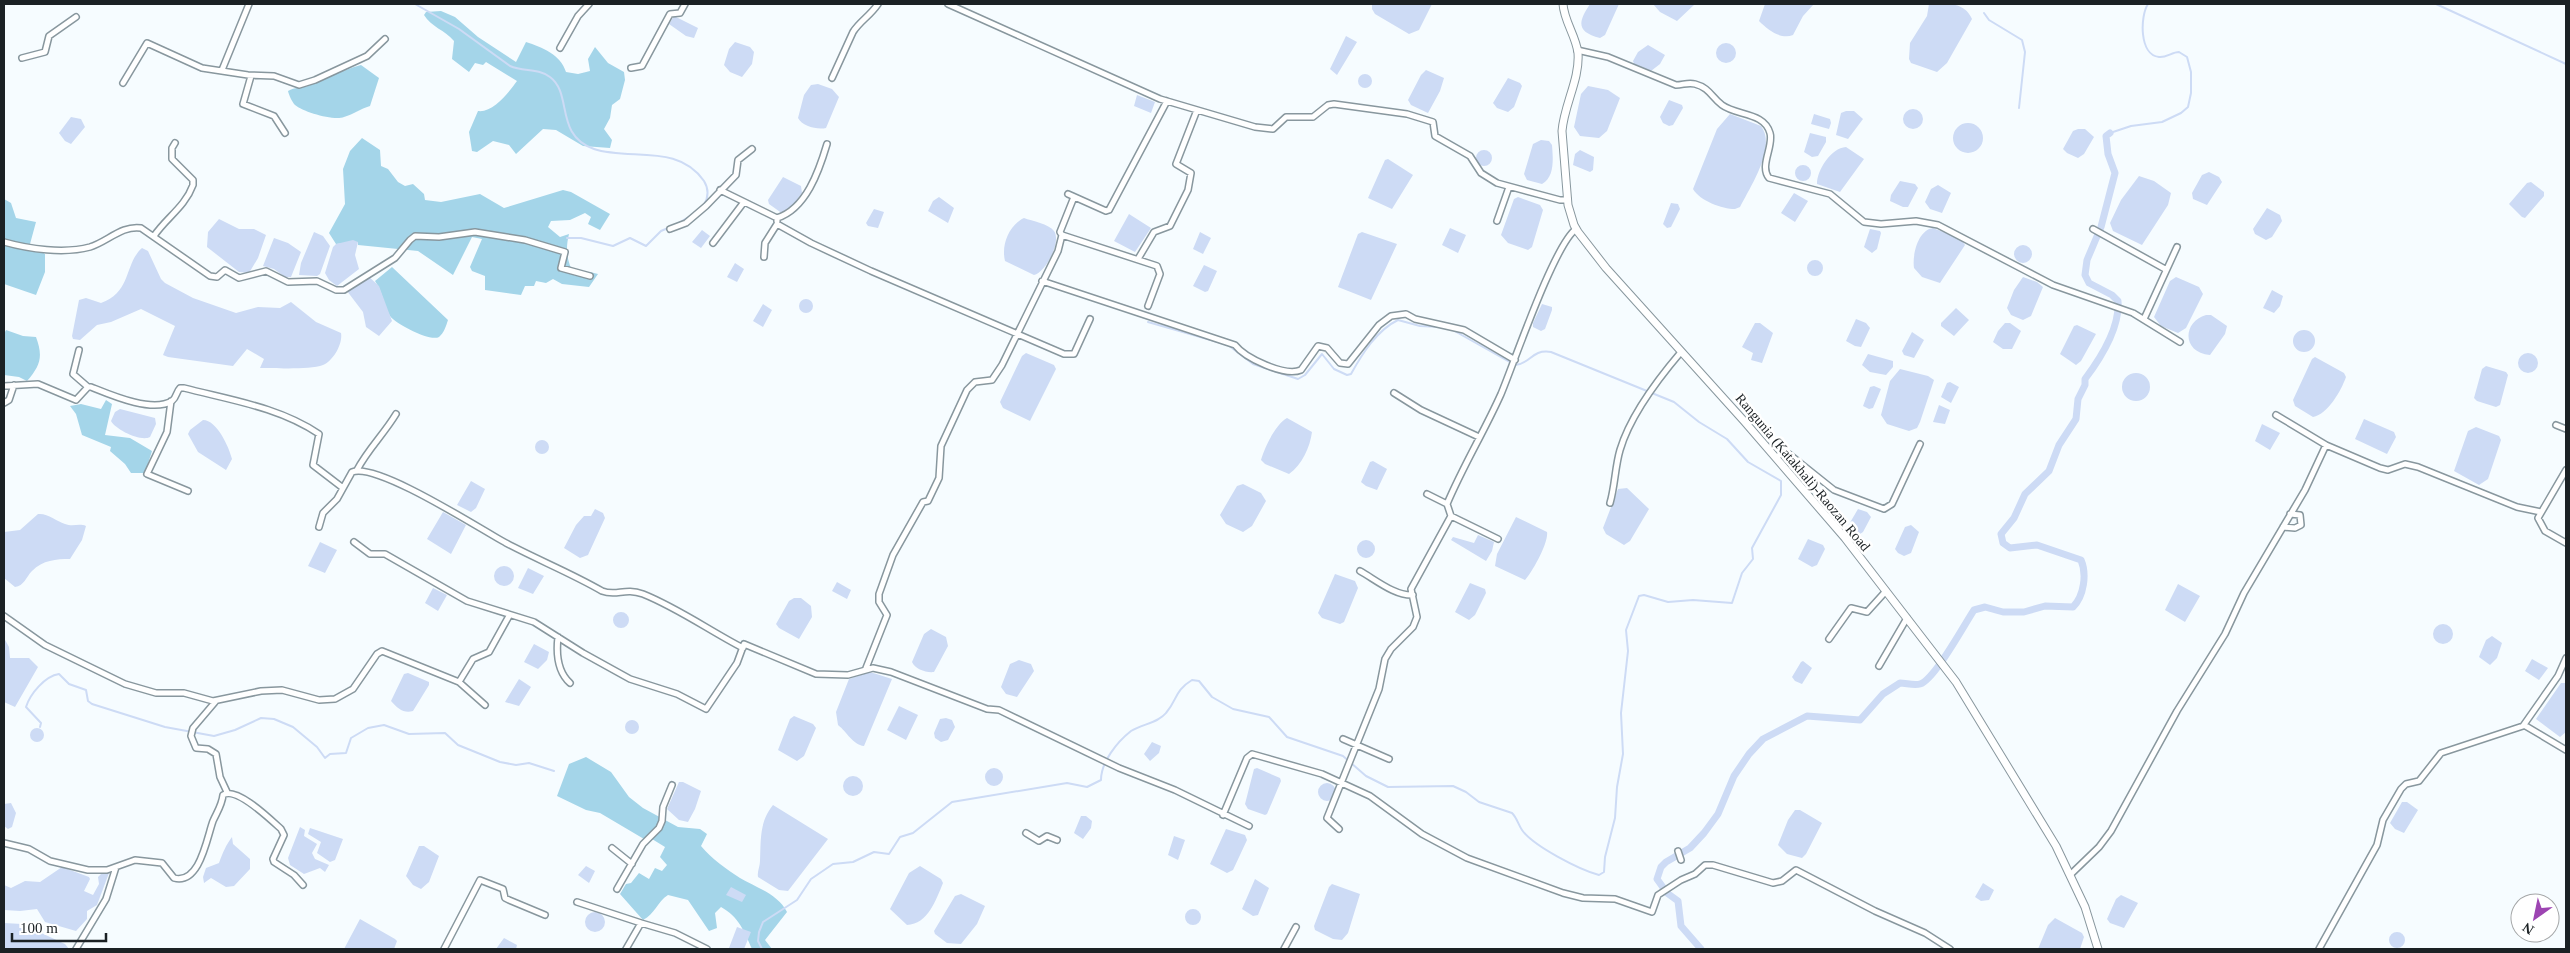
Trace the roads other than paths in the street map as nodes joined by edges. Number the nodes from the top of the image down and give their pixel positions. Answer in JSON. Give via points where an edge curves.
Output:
{"nodes":[{"id":1,"x":249,"y":4,"type":"edge"},
{"id":2,"x":589,"y":4,"type":"edge"},
{"id":3,"x":686,"y":4,"type":"edge"},
{"id":4,"x":878,"y":4,"type":"edge"},
{"id":5,"x":948,"y":4,"type":"edge"},
{"id":6,"x":1563,"y":4,"type":"edge"},
{"id":7,"x":76,"y":17,"type":"dead end"},
{"id":8,"x":385,"y":39,"type":"dead end"},
{"id":9,"x":560,"y":48,"type":"dead end"},
{"id":10,"x":1577,"y":50,"type":"junction"},
{"id":11,"x":22,"y":58,"type":"dead end"},
{"id":12,"x":631,"y":68,"type":"dead end"},
{"id":13,"x":222,"y":70,"type":"junction"},
{"id":14,"x":251,"y":76,"type":"junction"},
{"id":15,"x":832,"y":78,"type":"dead end"},
{"id":16,"x":123,"y":84,"type":"dead end"},
{"id":17,"x":1168,"y":101,"type":"junction"},
{"id":18,"x":1197,"y":110,"type":"junction"},
{"id":19,"x":285,"y":133,"type":"dead end"},
{"id":20,"x":175,"y":143,"type":"dead end"},
{"id":21,"x":826,"y":144,"type":"dead end"},
{"id":22,"x":752,"y":149,"type":"dead end"},
{"id":23,"x":1509,"y":187,"type":"junction"},
{"id":24,"x":720,"y":190,"type":"junction"},
{"id":25,"x":1568,"y":200,"type":"junction"},
{"id":26,"x":744,"y":202,"type":"junction"},
{"id":27,"x":777,"y":221,"type":"junction"},
{"id":28,"x":1497,"y":221,"type":"dead end"},
{"id":29,"x":670,"y":229,"type":"dead end"},
{"id":30,"x":1576,"y":229,"type":"junction"},
{"id":31,"x":2093,"y":229,"type":"dead end"},
{"id":32,"x":1062,"y":235,"type":"junction"},
{"id":33,"x":154,"y":236,"type":"junction"},
{"id":34,"x":4,"y":242,"type":"edge"},
{"id":35,"x":713,"y":242,"type":"dead end"},
{"id":36,"x":2177,"y":247,"type":"dead end"},
{"id":37,"x":764,"y":257,"type":"dead end"},
{"id":38,"x":1138,"y":259,"type":"junction"},
{"id":39,"x":2165,"y":269,"type":"junction"},
{"id":40,"x":590,"y":276,"type":"dead end"},
{"id":41,"x":1042,"y":281,"type":"junction"},
{"id":42,"x":1148,"y":306,"type":"dead end"},
{"id":43,"x":1090,"y":319,"type":"dead end"},
{"id":44,"x":2144,"y":319,"type":"junction"},
{"id":45,"x":1016,"y":333,"type":"junction"},
{"id":46,"x":2180,"y":342,"type":"dead end"},
{"id":47,"x":80,"y":350,"type":"dead end"},
{"id":48,"x":1681,"y":352,"type":"junction"},
{"id":49,"x":1515,"y":360,"type":"junction"},
{"id":50,"x":14,"y":385,"type":"junction"},
{"id":51,"x":4,"y":386,"type":"edge"},
{"id":52,"x":88,"y":387,"type":"junction"},
{"id":53,"x":1394,"y":393,"type":"dead end"},
{"id":54,"x":172,"y":401,"type":"junction"},
{"id":55,"x":4,"y":403,"type":"edge"},
{"id":56,"x":396,"y":414,"type":"dead end"},
{"id":57,"x":2276,"y":415,"type":"dead end"},
{"id":58,"x":2556,"y":425,"type":"dead end"},
{"id":59,"x":2566,"y":429,"type":"edge"},
{"id":60,"x":1479,"y":436,"type":"junction"},
{"id":61,"x":1920,"y":444,"type":"dead end"},
{"id":62,"x":2326,"y":445,"type":"junction"},
{"id":63,"x":1776,"y":458,"type":"junction"},
{"id":64,"x":357,"y":470,"type":"junction"},
{"id":65,"x":2566,"y":470,"type":"edge"},
{"id":66,"x":343,"y":488,"type":"junction"},
{"id":67,"x":188,"y":491,"type":"dead end"},
{"id":68,"x":1427,"y":494,"type":"dead end"},
{"id":69,"x":1447,"y":504,"type":"junction"},
{"id":70,"x":1610,"y":504,"type":"dead end"},
{"id":71,"x":2541,"y":512,"type":"junction"},
{"id":72,"x":2290,"y":514,"type":"junction"},
{"id":73,"x":1451,"y":516,"type":"junction"},
{"id":74,"x":319,"y":527,"type":"dead end"},
{"id":75,"x":2283,"y":527,"type":"junction"},
{"id":76,"x":1498,"y":539,"type":"dead end"},
{"id":77,"x":354,"y":542,"type":"dead end"},
{"id":78,"x":2566,"y":542,"type":"edge"},
{"id":79,"x":1360,"y":571,"type":"dead end"},
{"id":80,"x":1886,"y":591,"type":"junction"},
{"id":81,"x":1413,"y":595,"type":"junction"},
{"id":82,"x":4,"y":616,"type":"edge"},
{"id":83,"x":509,"y":616,"type":"junction"},
{"id":84,"x":1907,"y":618,"type":"junction"},
{"id":85,"x":558,"y":637,"type":"junction"},
{"id":86,"x":1829,"y":639,"type":"dead end"},
{"id":87,"x":743,"y":648,"type":"junction"},
{"id":88,"x":2566,"y":658,"type":"edge"},
{"id":89,"x":1879,"y":666,"type":"dead end"},
{"id":90,"x":866,"y":668,"type":"junction"},
{"id":91,"x":459,"y":682,"type":"junction"},
{"id":92,"x":570,"y":684,"type":"dead end"},
{"id":93,"x":216,"y":701,"type":"junction"},
{"id":94,"x":485,"y":705,"type":"dead end"},
{"id":95,"x":2524,"y":725,"type":"junction"},
{"id":96,"x":1343,"y":739,"type":"dead end"},
{"id":97,"x":1357,"y":745,"type":"junction"},
{"id":98,"x":2566,"y":750,"type":"edge"},
{"id":99,"x":1389,"y":759,"type":"dead end"},
{"id":100,"x":1343,"y":783,"type":"junction"},
{"id":101,"x":672,"y":785,"type":"dead end"},
{"id":102,"x":227,"y":792,"type":"junction"},
{"id":103,"x":1223,"y":815,"type":"junction"},
{"id":104,"x":1249,"y":826,"type":"dead end"},
{"id":105,"x":1339,"y":829,"type":"dead end"},
{"id":106,"x":1026,"y":833,"type":"dead end"},
{"id":107,"x":1057,"y":840,"type":"dead end"},
{"id":108,"x":4,"y":843,"type":"edge"},
{"id":109,"x":612,"y":848,"type":"dead end"},
{"id":110,"x":1678,"y":851,"type":"dead end"},
{"id":111,"x":1681,"y":860,"type":"dead end"},
{"id":112,"x":632,"y":864,"type":"junction"},
{"id":113,"x":116,"y":867,"type":"junction"},
{"id":114,"x":2070,"y":875,"type":"junction"},
{"id":115,"x":303,"y":885,"type":"dead end"},
{"id":116,"x":617,"y":889,"type":"dead end"},
{"id":117,"x":577,"y":902,"type":"dead end"},
{"id":118,"x":545,"y":915,"type":"dead end"},
{"id":119,"x":640,"y":923,"type":"junction"},
{"id":120,"x":1296,"y":927,"type":"dead end"},
{"id":121,"x":704,"y":948,"type":"edge"},
{"id":122,"x":76,"y":949,"type":"edge"},
{"id":123,"x":444,"y":949,"type":"edge"},
{"id":124,"x":626,"y":949,"type":"edge"},
{"id":125,"x":1284,"y":949,"type":"edge"},
{"id":126,"x":1950,"y":949,"type":"edge"},
{"id":127,"x":2098,"y":949,"type":"edge"},
{"id":128,"x":2319,"y":949,"type":"edge"}],
"edges":[{"from":1,"to":13,"type":"street"},
{"from":2,"to":9,"type":"street","via":[[578,16]]},
{"from":3,"to":12,"type":"street","via":[[680,13],[670,14],[642,66]]},
{"from":4,"to":15,"type":"street","via":[[852,32]]},
{"from":5,"to":17,"type":"street"},
{"from":6,"to":10,"type":"main road","name":"Rangunia (Katakhali)-Raozan Road"},
{"from":7,"to":11,"type":"street","via":[[49,36],[45,52]]},
{"from":8,"to":14,"type":"street","via":[[367,56],[304,84],[294,84],[274,76]]},
{"from":10,"to":25,"type":"main road","name":"Rangunia (Katakhali)-Raozan Road","via":[[1577,69],[1562,130]]},
{"from":10,"to":44,"type":"street","via":[[1608,57],[1676,85],[1696,84],[1709,90],[1720,104],[1767,124],[1771,135],[1765,171],[1769,178],[1830,194],[1864,222],[1916,221],[1938,225],[2044,281]]},
{"from":13,"to":14,"type":"street"},
{"from":13,"to":16,"type":"street","via":[[193,65],[147,43]]},
{"from":14,"to":19,"type":"street","via":[[242,104],[274,116]]},
{"from":17,"to":18,"type":"street"},
{"from":17,"to":32,"type":"street","via":[[1109,210],[1071,195],[1060,232]]},
{"from":18,"to":23,"type":"street","via":[[1269,129],[1286,117],[1313,117],[1334,104],[1407,114],[1433,122],[1435,136],[1470,156],[1480,173],[1488,179]]},
{"from":18,"to":38,"type":"street","via":[[1176,164],[1191,173],[1188,190],[1170,226],[1154,232]]},
{"from":20,"to":33,"type":"street","via":[[172,159],[194,182],[179,209]]},
{"from":21,"to":27,"type":"street","via":[[820,169],[799,202]]},
{"from":22,"to":24,"type":"street","via":[[738,160],[736,175]]},
{"from":23,"to":25,"type":"street"},
{"from":23,"to":28,"type":"street"},
{"from":24,"to":26,"type":"street"},
{"from":24,"to":29,"type":"street","via":[[698,214]]},
{"from":25,"to":30,"type":"main road","name":"Rangunia (Katakhali)-Raozan Road"},
{"from":26,"to":27,"type":"street"},
{"from":26,"to":35,"type":"street"},
{"from":27,"to":37,"type":"street","via":[[766,243]]},
{"from":27,"to":45,"type":"street","via":[[811,243]]},
{"from":30,"to":48,"type":"main road","name":"Rangunia (Katakhali)-Raozan Road","via":[[1606,268]]},
{"from":30,"to":49,"type":"street","via":[[1548,280]]},
{"from":31,"to":39,"type":"street"},
{"from":32,"to":38,"type":"street"},
{"from":32,"to":41,"type":"street","via":[[1058,251]]},
{"from":33,"to":34,"type":"street","via":[[133,227],[88,247],[36,249]]},
{"from":33,"to":40,"type":"street","via":[[210,276],[217,277],[225,270],[239,278],[266,272],[284,281],[317,280],[336,290],[344,290],[378,270],[395,258],[415,236],[439,237],[475,232],[524,240],[565,252],[561,268]]},
{"from":36,"to":39,"type":"street"},
{"from":38,"to":42,"type":"street","via":[[1154,264],[1159,271]]},
{"from":39,"to":44,"type":"street"},
{"from":41,"to":45,"type":"street"},
{"from":41,"to":49,"type":"street","via":[[1235,345],[1250,358],[1292,372],[1301,370],[1318,346],[1327,348],[1340,363],[1348,364],[1379,325],[1391,316],[1406,314],[1464,330]]},
{"from":43,"to":45,"type":"street","via":[[1074,354],[1050,349]]},
{"from":44,"to":46,"type":"street"},
{"from":45,"to":90,"type":"street","via":[[995,376],[988,381],[975,382],[956,412],[941,446],[939,478],[893,555],[879,594],[879,602],[887,615]]},
{"from":47,"to":52,"type":"street","via":[[73,374]]},
{"from":48,"to":63,"type":"main road","name":"Rangunia (Katakhali)-Raozan Road"},
{"from":48,"to":70,"type":"street","via":[[1632,421],[1619,452]]},
{"from":49,"to":60,"type":"street"},
{"from":50,"to":51,"type":"street"},
{"from":50,"to":52,"type":"street","via":[[38,384],[76,400]]},
{"from":50,"to":55,"type":"street","via":[[10,400]]},
{"from":52,"to":54,"type":"street","via":[[147,404]]},
{"from":53,"to":60,"type":"street","via":[[1414,407]]},
{"from":54,"to":66,"type":"street","via":[[180,388],[184,388],[262,408],[299,422],[319,434],[313,465]]},
{"from":54,"to":67,"type":"street","via":[[167,432],[147,474]]},
{"from":56,"to":64,"type":"street"},
{"from":57,"to":62,"type":"street"},
{"from":58,"to":59,"type":"street"},
{"from":60,"to":69,"type":"street"},
{"from":61,"to":63,"type":"street","via":[[1892,504],[1884,509],[1834,490],[1789,454]]},
{"from":62,"to":71,"type":"street","via":[[2388,470],[2405,464],[2418,467],[2517,508]]},
{"from":62,"to":72,"type":"street"},
{"from":63,"to":80,"type":"main road","name":"Rangunia (Katakhali)-Raozan Road"},
{"from":64,"to":66,"type":"street","via":[[352,472]]},
{"from":64,"to":87,"type":"street","via":[[415,491],[506,543],[602,591],[616,594],[625,590],[643,594]]},
{"from":65,"to":71,"type":"street"},
{"from":66,"to":74,"type":"street","via":[[334,504],[322,513]]},
{"from":68,"to":69,"type":"street"},
{"from":69,"to":73,"type":"street"},
{"from":71,"to":78,"type":"street","via":[[2538,518],[2540,526]]},
{"from":72,"to":75,"type":"street"},
{"from":72,"to":75,"type":"street","via":[[2300,515],[2300,525]]},
{"from":73,"to":76,"type":"street"},
{"from":73,"to":81,"type":"street","via":[[1411,588]]},
{"from":75,"to":114,"type":"street","via":[[2111,832]]},
{"from":77,"to":83,"type":"street","via":[[370,554],[385,554],[467,600]]},
{"from":79,"to":81,"type":"street","via":[[1397,592]]},
{"from":80,"to":84,"type":"main road","name":"Rangunia (Katakhali)-Raozan Road"},
{"from":80,"to":86,"type":"street","via":[[1867,612],[1851,608]]},
{"from":81,"to":97,"type":"street","via":[[1417,617],[1413,627],[1385,659],[1379,689]]},
{"from":82,"to":93,"type":"street","via":[[46,645],[125,684],[156,693],[184,694]]},
{"from":83,"to":85,"type":"street","via":[[534,622]]},
{"from":83,"to":91,"type":"street","via":[[489,652],[473,658]]},
{"from":84,"to":89,"type":"street"},
{"from":84,"to":114,"type":"main road","name":"Rangunia (Katakhali)-Raozan Road","via":[[1944,665],[2056,846]]},
{"from":85,"to":87,"type":"street","via":[[630,679],[677,694],[706,709]]},
{"from":85,"to":92,"type":"street","via":[[556,652]]},
{"from":87,"to":90,"type":"street","via":[[744,644],[816,674],[848,675]]},
{"from":88,"to":95,"type":"street","via":[[2558,676]]},
{"from":90,"to":103,"type":"street","via":[[891,672],[979,706],[999,710]]},
{"from":91,"to":93,"type":"street","via":[[382,651],[376,654],[354,689],[335,699],[319,700],[282,690]]},
{"from":91,"to":94,"type":"street"},
{"from":93,"to":102,"type":"street","via":[[193,728],[191,736],[196,748],[208,748],[216,754],[220,777]]},
{"from":95,"to":98,"type":"street"},
{"from":95,"to":128,"type":"street","via":[[2442,752],[2419,781],[2406,784],[2401,789],[2383,820],[2377,845]]},
{"from":96,"to":97,"type":"street"},
{"from":97,"to":99,"type":"street"},
{"from":97,"to":100,"type":"street"},
{"from":100,"to":103,"type":"street","via":[[1252,754],[1240,771]]},
{"from":100,"to":105,"type":"street","via":[[1327,818]]},
{"from":100,"to":126,"type":"street","via":[[1370,796],[1422,834],[1461,856],[1562,893],[1615,900],[1649,912],[1654,911],[1657,897],[1667,888],[1708,865],[1773,882],[1782,881],[1796,870],[1875,911],[1925,932]]},
{"from":101,"to":112,"type":"street","via":[[663,808],[662,821]]},
{"from":102,"to":113,"type":"street","via":[[223,795],[194,872],[177,879],[162,863],[135,860]]},
{"from":102,"to":115,"type":"street","via":[[239,796],[281,829],[284,835],[274,862]]},
{"from":103,"to":104,"type":"street"},
{"from":106,"to":107,"type":"street","via":[[1040,841],[1047,836]]},
{"from":108,"to":113,"type":"street","via":[[80,869],[108,870]]},
{"from":109,"to":112,"type":"street"},
{"from":110,"to":111,"type":"street"},
{"from":112,"to":116,"type":"street"},
{"from":113,"to":122,"type":"street","via":[[106,899]]},
{"from":114,"to":127,"type":"main road","name":"Rangunia (Katakhali)-Raozan Road","via":[[2085,907]]},
{"from":117,"to":119,"type":"street"},
{"from":118,"to":123,"type":"street","via":[[505,898],[502,889],[480,880]]},
{"from":119,"to":121,"type":"street","via":[[675,933]]},
{"from":119,"to":124,"type":"street"},
{"from":120,"to":125,"type":"street"}]}
